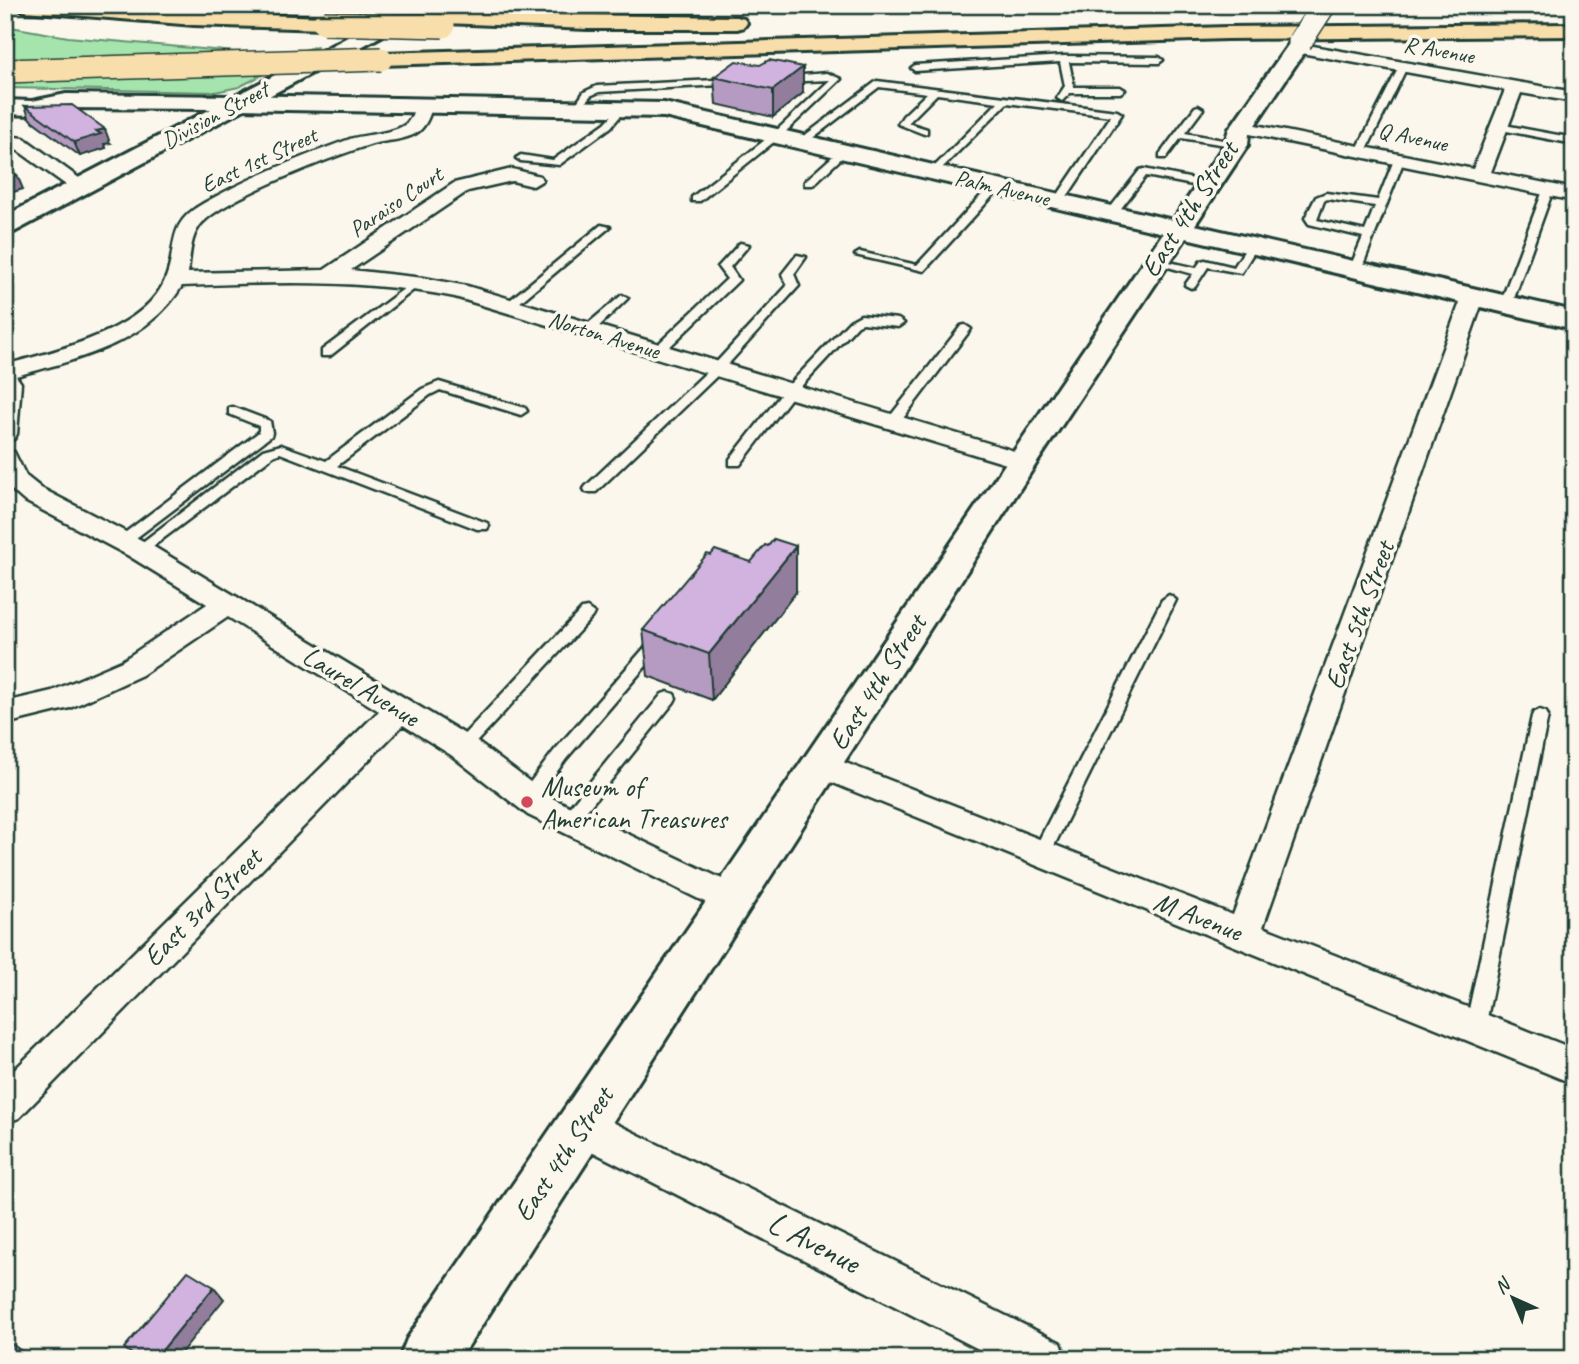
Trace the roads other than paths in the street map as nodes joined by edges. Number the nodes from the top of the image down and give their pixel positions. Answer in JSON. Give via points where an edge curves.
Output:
{"nodes":[{"id":1,"x":24,"y":5,"type":"edge"},
{"id":2,"x":244,"y":5,"type":"edge"},
{"id":3,"x":425,"y":5,"type":"edge"},
{"id":4,"x":1324,"y":5,"type":"edge"},
{"id":5,"x":944,"y":21,"type":"dead end"},
{"id":6,"x":447,"y":22,"type":"junction"},
{"id":7,"x":752,"y":22,"type":"dead end"},
{"id":8,"x":1574,"y":28,"type":"edge"},
{"id":9,"x":1298,"y":45,"type":"junction"},
{"id":10,"x":1063,"y":59,"type":"junction"},
{"id":11,"x":1159,"y":60,"type":"dead end"},
{"id":12,"x":1404,"y":66,"type":"junction"},
{"id":13,"x":915,"y":68,"type":"dead end"},
{"id":14,"x":5,"y":71,"type":"edge"},
{"id":15,"x":772,"y":79,"type":"edge"},
{"id":16,"x":745,"y":81,"type":"edge"},
{"id":17,"x":1515,"y":87,"type":"junction"},
{"id":18,"x":1120,"y":89,"type":"dead end"},
{"id":19,"x":1067,"y":90,"type":"junction"},
{"id":20,"x":935,"y":91,"type":"junction"},
{"id":21,"x":5,"y":95,"type":"edge"},
{"id":22,"x":1574,"y":97,"type":"edge"},
{"id":23,"x":1005,"y":100,"type":"junction"},
{"id":24,"x":66,"y":101,"type":"junction"},
{"id":25,"x":239,"y":102,"type":"junction"},
{"id":26,"x":424,"y":104,"type":"junction"},
{"id":27,"x":525,"y":106,"type":"junction"},
{"id":28,"x":1057,"y":106,"type":"junction"},
{"id":29,"x":5,"y":107,"type":"edge"},
{"id":30,"x":579,"y":107,"type":"junction"},
{"id":31,"x":622,"y":108,"type":"junction"},
{"id":32,"x":1198,"y":109,"type":"dead end"},
{"id":33,"x":1499,"y":127,"type":"junction"},
{"id":34,"x":410,"y":129,"type":"junction"},
{"id":35,"x":924,"y":131,"type":"dead end"},
{"id":36,"x":777,"y":135,"type":"junction"},
{"id":37,"x":1180,"y":135,"type":"junction"},
{"id":38,"x":1239,"y":136,"type":"junction"},
{"id":39,"x":803,"y":141,"type":"junction"},
{"id":40,"x":1574,"y":141,"type":"edge"},
{"id":41,"x":13,"y":143,"type":"edge"},
{"id":42,"x":844,"y":151,"type":"junction"},
{"id":43,"x":1361,"y":151,"type":"junction"},
{"id":44,"x":1163,"y":156,"type":"dead end"},
{"id":45,"x":521,"y":158,"type":"dead end"},
{"id":46,"x":1399,"y":160,"type":"junction"},
{"id":47,"x":555,"y":163,"type":"junction"},
{"id":48,"x":935,"y":172,"type":"junction"},
{"id":49,"x":1480,"y":176,"type":"junction"},
{"id":50,"x":533,"y":180,"type":"joint"},
{"id":51,"x":809,"y":183,"type":"dead end"},
{"id":52,"x":1208,"y":185,"type":"junction"},
{"id":53,"x":80,"y":186,"type":"junction"},
{"id":54,"x":995,"y":187,"type":"junction"},
{"id":55,"x":1548,"y":190,"type":"junction"},
{"id":56,"x":1574,"y":195,"type":"edge"},
{"id":57,"x":696,"y":199,"type":"dead end"},
{"id":58,"x":1058,"y":202,"type":"junction"},
{"id":59,"x":1381,"y":204,"type":"junction"},
{"id":60,"x":1111,"y":214,"type":"junction"},
{"id":61,"x":5,"y":226,"type":"edge"},
{"id":62,"x":605,"y":228,"type":"dead end"},
{"id":63,"x":1369,"y":235,"type":"junction"},
{"id":64,"x":744,"y":245,"type":"dead end"},
{"id":65,"x":1167,"y":246,"type":"junction"},
{"id":66,"x":1252,"y":247,"type":"junction"},
{"id":67,"x":860,"y":255,"type":"dead end"},
{"id":68,"x":801,"y":257,"type":"dead end"},
{"id":69,"x":1355,"y":270,"type":"junction"},
{"id":70,"x":1199,"y":272,"type":"junction"},
{"id":71,"x":330,"y":275,"type":"junction"},
{"id":72,"x":176,"y":280,"type":"junction"},
{"id":73,"x":417,"y":282,"type":"junction"},
{"id":74,"x":1191,"y":285,"type":"dead end"},
{"id":75,"x":1474,"y":297,"type":"junction"},
{"id":76,"x":622,"y":298,"type":"dead end"},
{"id":77,"x":1506,"y":304,"type":"junction"},
{"id":78,"x":509,"y":306,"type":"junction"},
{"id":79,"x":1574,"y":320,"type":"edge"},
{"id":80,"x":898,"y":323,"type":"dead end"},
{"id":81,"x":965,"y":329,"type":"dead end"},
{"id":82,"x":588,"y":330,"type":"junction"},
{"id":83,"x":658,"y":351,"type":"junction"},
{"id":84,"x":326,"y":353,"type":"dead end"},
{"id":85,"x":718,"y":369,"type":"junction"},
{"id":86,"x":6,"y":380,"type":"edge"},
{"id":87,"x":790,"y":391,"type":"junction"},
{"id":88,"x":233,"y":411,"type":"dead end"},
{"id":89,"x":521,"y":411,"type":"dead end"},
{"id":90,"x":893,"y":422,"type":"junction"},
{"id":91,"x":5,"y":434,"type":"edge"},
{"id":92,"x":5,"y":457,"type":"edge"},
{"id":93,"x":1022,"y":461,"type":"junction"},
{"id":94,"x":734,"y":462,"type":"dead end"},
{"id":95,"x":327,"y":467,"type":"junction"},
{"id":96,"x":590,"y":489,"type":"dead end"},
{"id":97,"x":482,"y":526,"type":"dead end"},
{"id":98,"x":131,"y":546,"type":"junction"},
{"id":99,"x":1169,"y":600,"type":"dead end"},
{"id":100,"x":226,"y":605,"type":"junction"},
{"id":101,"x":587,"y":612,"type":"dead end"},
{"id":102,"x":674,"y":623,"type":"edge"},
{"id":103,"x":668,"y":698,"type":"dead end"},
{"id":104,"x":400,"y":709,"type":"junction"},
{"id":105,"x":5,"y":713,"type":"edge"},
{"id":106,"x":1540,"y":716,"type":"dead end"},
{"id":107,"x":462,"y":747,"type":"junction"},
{"id":108,"x":822,"y":766,"type":"junction"},
{"id":109,"x":528,"y":798,"type":"junction"},
{"id":110,"x":569,"y":820,"type":"junction"},
{"id":111,"x":1041,"y":854,"type":"junction"},
{"id":112,"x":731,"y":899,"type":"junction"},
{"id":113,"x":1243,"y":934,"type":"junction"},
{"id":114,"x":1475,"y":1028,"type":"junction"},
{"id":115,"x":1574,"y":1067,"type":"edge"},
{"id":116,"x":5,"y":1105,"type":"edge"},
{"id":117,"x":582,"y":1126,"type":"junction"},
{"id":118,"x":427,"y":1359,"type":"edge"},
{"id":119,"x":1045,"y":1359,"type":"edge"}],
"edges":[{"from":1,"to":6,"type":"highway","bridge":true,"via":[[194,19]]},
{"from":2,"to":6,"type":"highway"},
{"from":3,"to":25,"type":"street","name":"Division Street"},
{"from":4,"to":9,"type":"street","name":"East 4th Street","bridge":true},
{"from":5,"to":8,"type":"highway","via":[[1440,22]]},
{"from":6,"to":7,"type":"highway"},
{"from":8,"to":14,"type":"highway","bridge":true,"via":[[1227,33]]},
{"from":9,"to":12,"type":"street","name":"R Avenue"},
{"from":9,"to":38,"type":"street","name":"East 4th Street"},
{"from":10,"to":11,"type":"lane"},
{"from":10,"to":13,"type":"lane"},
{"from":10,"to":19,"type":"lane"},
{"from":12,"to":17,"type":"street","name":"R Avenue"},
{"from":12,"to":43,"type":"lane"},
{"from":15,"to":36,"type":"lane","via":[[836,79]]},
{"from":16,"to":30,"type":"lane","via":[[597,89],[587,94]]},
{"from":17,"to":22,"type":"street","name":"R Avenue"},
{"from":17,"to":33,"type":"street"},
{"from":18,"to":19,"type":"lane"},
{"from":19,"to":28,"type":"lane"},
{"from":20,"to":23,"type":"lane"},
{"from":20,"to":35,"type":"lane","via":[[903,124]]},
{"from":20,"to":39,"type":"lane","via":[[877,84]]},
{"from":21,"to":24,"type":"street"},
{"from":23,"to":28,"type":"lane"},
{"from":23,"to":48,"type":"lane"},
{"from":24,"to":25,"type":"street","name":"Palm Avenue"},
{"from":24,"to":29,"type":"street","via":[[32,108]]},
{"from":25,"to":26,"type":"street","name":"Palm Avenue"},
{"from":25,"to":53,"type":"street","name":"Division Street"},
{"from":26,"to":27,"type":"street","name":"Palm Avenue"},
{"from":26,"to":34,"type":"street","via":[[420,119]]},
{"from":27,"to":30,"type":"street","name":"Palm Avenue"},
{"from":27,"to":34,"type":"street"},
{"from":28,"to":58,"type":"lane","via":[[1117,114]]},
{"from":30,"to":31,"type":"street","name":"Palm Avenue"},
{"from":31,"to":36,"type":"street","name":"Palm Avenue","via":[[664,110]]},
{"from":31,"to":47,"type":"lane","via":[[608,125]]},
{"from":32,"to":37,"type":"lane"},
{"from":33,"to":40,"type":"lane"},
{"from":33,"to":49,"type":"street"},
{"from":34,"to":72,"type":"street","name":"East 1st Street","via":[[325,155],[201,213],[183,232]]},
{"from":36,"to":39,"type":"street","name":"Palm Avenue"},
{"from":36,"to":57,"type":"lane"},
{"from":37,"to":38,"type":"lane"},
{"from":37,"to":44,"type":"lane"},
{"from":38,"to":43,"type":"street","name":"Q Avenue"},
{"from":38,"to":52,"type":"street","name":"East 4th Street"},
{"from":39,"to":42,"type":"street","name":"Palm Avenue"},
{"from":41,"to":53,"type":"street"},
{"from":42,"to":48,"type":"street","name":"Palm Avenue"},
{"from":42,"to":51,"type":"lane"},
{"from":43,"to":46,"type":"street","name":"Q Avenue"},
{"from":45,"to":47,"type":"lane"},
{"from":46,"to":49,"type":"street","name":"Q Avenue"},
{"from":46,"to":59,"type":"lane"},
{"from":47,"to":50,"type":"lane"},
{"from":48,"to":54,"type":"street","name":"Palm Avenue"},
{"from":49,"to":55,"type":"street","name":"Q Avenue"},
{"from":50,"to":71,"type":"street","name":"Paraiso Court","via":[[512,175],[461,187]]},
{"from":52,"to":60,"type":"lane","via":[[1144,172]]},
{"from":52,"to":65,"type":"street","name":"East 4th Street"},
{"from":53,"to":61,"type":"street","name":"Division Street"},
{"from":54,"to":58,"type":"street","name":"Palm Avenue"},
{"from":54,"to":67,"type":"lane","via":[[920,269]]},
{"from":55,"to":56,"type":"street","name":"Q Avenue"},
{"from":55,"to":77,"type":"lane"},
{"from":58,"to":60,"type":"street","name":"Palm Avenue"},
{"from":59,"to":63,"type":"lane"},
{"from":59,"to":63,"type":"lane","via":[[1326,196],[1310,218]]},
{"from":60,"to":65,"type":"street","name":"Palm Avenue"},
{"from":62,"to":78,"type":"lane"},
{"from":63,"to":69,"type":"lane"},
{"from":64,"to":83,"type":"lane","via":[[724,267],[733,280]]},
{"from":65,"to":66,"type":"street","name":"Palm Avenue"},
{"from":65,"to":70,"type":"lane"},
{"from":65,"to":93,"type":"street","name":"East 4th Street"},
{"from":66,"to":69,"type":"street","name":"Palm Avenue"},
{"from":66,"to":70,"type":"lane","via":[[1237,271],[1205,263]]},
{"from":68,"to":85,"type":"lane","via":[[788,274],[793,286]]},
{"from":69,"to":75,"type":"street","name":"Palm Avenue"},
{"from":70,"to":74,"type":"lane"},
{"from":71,"to":72,"type":"street","name":"Norton Avenue"},
{"from":71,"to":73,"type":"street","name":"Norton Avenue"},
{"from":72,"to":86,"type":"street","name":"East 1st Street","via":[[159,306],[121,332]]},
{"from":73,"to":78,"type":"street","name":"Norton Avenue"},
{"from":73,"to":84,"type":"lane"},
{"from":75,"to":77,"type":"street","name":"Palm Avenue"},
{"from":75,"to":113,"type":"street","name":"East 5th Street"},
{"from":76,"to":82,"type":"lane"},
{"from":77,"to":79,"type":"street","name":"Palm Avenue"},
{"from":78,"to":82,"type":"street","name":"Norton Avenue"},
{"from":80,"to":87,"type":"lane","via":[[861,319],[853,323]]},
{"from":81,"to":90,"type":"lane"},
{"from":82,"to":83,"type":"street","name":"Norton Avenue"},
{"from":83,"to":85,"type":"street","name":"Norton Avenue"},
{"from":85,"to":87,"type":"street","name":"Norton Avenue"},
{"from":85,"to":96,"type":"lane"},
{"from":86,"to":91,"type":"street"},
{"from":87,"to":90,"type":"street","name":"Norton Avenue"},
{"from":87,"to":94,"type":"lane"},
{"from":88,"to":98,"type":"lane","via":[[265,424],[266,433]]},
{"from":89,"to":95,"type":"lane","via":[[439,386]]},
{"from":90,"to":93,"type":"street","name":"Norton Avenue"},
{"from":92,"to":98,"type":"street","name":"Laurel Avenue","via":[[15,480],[32,494]]},
{"from":93,"to":108,"type":"street","name":"East 4th Street"},
{"from":95,"to":97,"type":"lane"},
{"from":95,"to":98,"type":"lane","via":[[281,449],[268,453]]},
{"from":98,"to":100,"type":"street","name":"Laurel Avenue"},
{"from":99,"to":111,"type":"lane"},
{"from":100,"to":104,"type":"street","name":"Laurel Avenue"},
{"from":100,"to":105,"type":"street","via":[[132,668],[59,700]]},
{"from":101,"to":107,"type":"lane"},
{"from":102,"to":109,"type":"lane"},
{"from":103,"to":110,"type":"lane"},
{"from":104,"to":107,"type":"street","name":"Laurel Avenue"},
{"from":104,"to":116,"type":"street","name":"East 3rd Street"},
{"from":106,"to":114,"type":"lane"},
{"from":107,"to":109,"type":"street","name":"Laurel Avenue"},
{"from":108,"to":111,"type":"street","name":"M Avenue"},
{"from":108,"to":112,"type":"street","name":"East 4th Street"},
{"from":109,"to":110,"type":"street","name":"Laurel Avenue"},
{"from":110,"to":112,"type":"street","name":"Laurel Avenue"},
{"from":111,"to":113,"type":"street","name":"M Avenue"},
{"from":112,"to":117,"type":"street","name":"East 4th Street"},
{"from":113,"to":114,"type":"street","name":"M Avenue"},
{"from":114,"to":115,"type":"street","name":"M Avenue"},
{"from":117,"to":118,"type":"street","name":"East 4th Street"},
{"from":117,"to":119,"type":"street","name":"L Avenue"}]}
